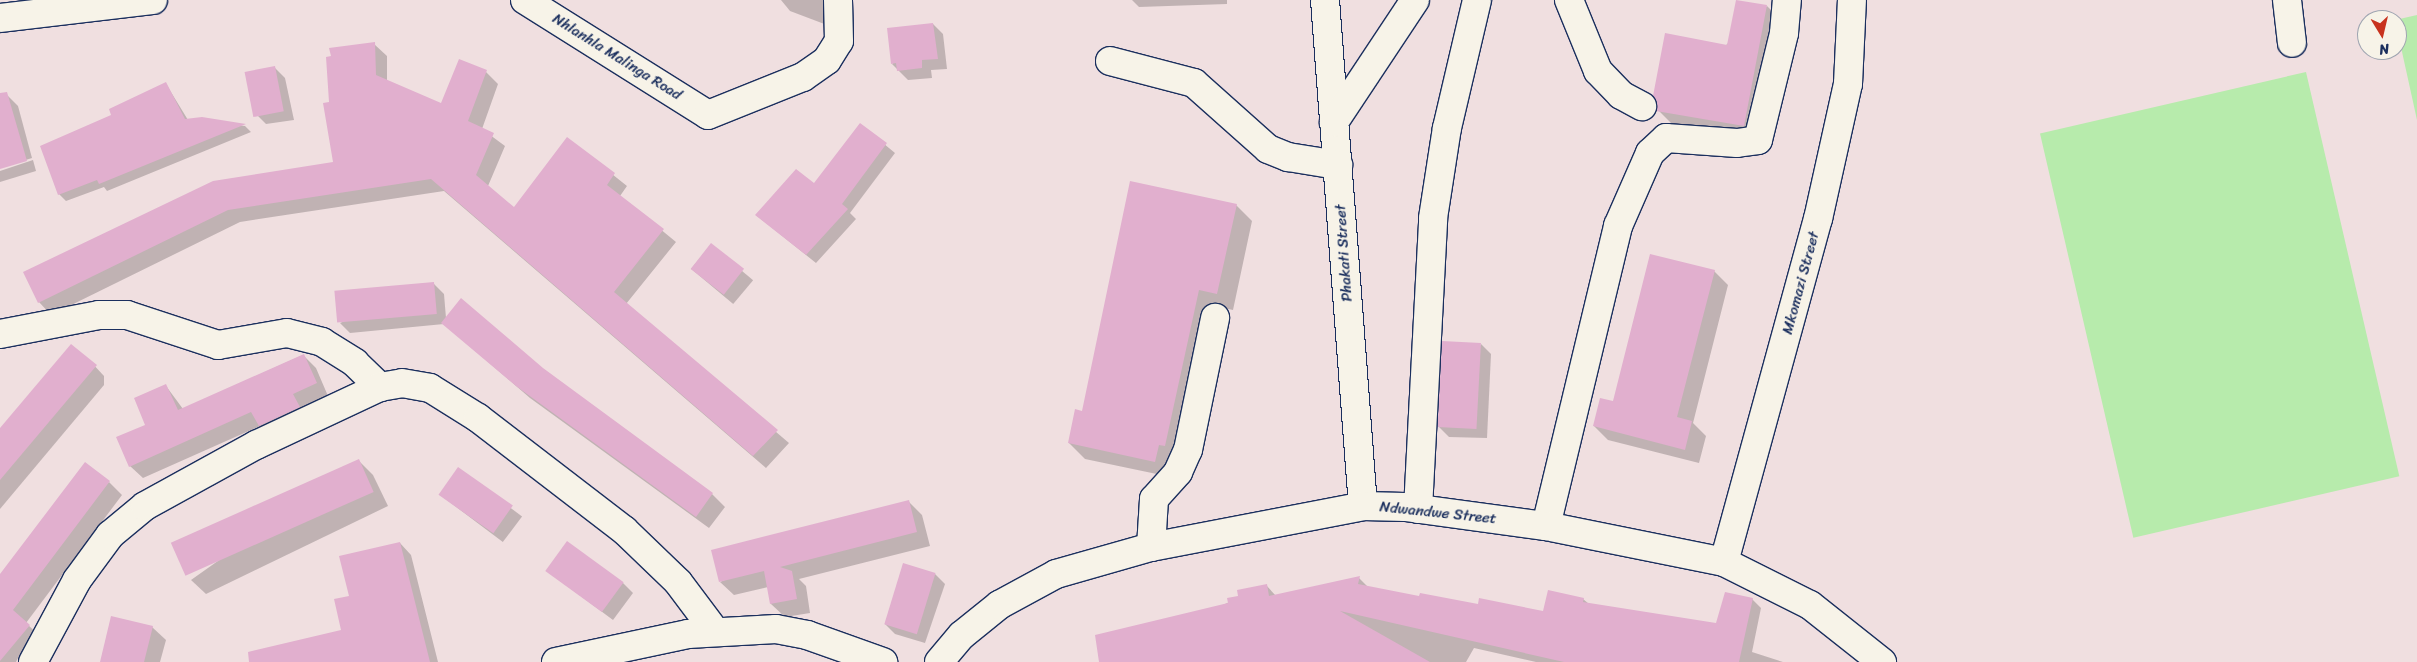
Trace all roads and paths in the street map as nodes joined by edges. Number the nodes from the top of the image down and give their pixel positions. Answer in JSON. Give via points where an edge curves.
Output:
{"nodes":[{"id":1,"x":153,"y":0,"type":"edge"},
{"id":2,"x":525,"y":0,"type":"edge"},
{"id":3,"x":838,"y":0,"type":"edge"},
{"id":4,"x":1325,"y":0,"type":"edge"},
{"id":5,"x":1415,"y":0,"type":"edge"},
{"id":6,"x":1477,"y":0,"type":"edge"},
{"id":7,"x":1569,"y":0,"type":"edge"},
{"id":8,"x":1787,"y":0,"type":"edge"},
{"id":9,"x":1852,"y":0,"type":"edge"},
{"id":10,"x":2287,"y":0,"type":"edge"},
{"id":11,"x":0,"y":18,"type":"edge"},
{"id":12,"x":2292,"y":43,"type":"dead end"},
{"id":13,"x":1110,"y":61,"type":"dead end"},
{"id":14,"x":1642,"y":106,"type":"dead end"},
{"id":15,"x":1334,"y":122,"type":"junction"},
{"id":16,"x":1338,"y":165,"type":"junction"},
{"id":17,"x":1215,"y":318,"type":"dead end"},
{"id":18,"x":0,"y":334,"type":"edge"},
{"id":19,"x":380,"y":387,"type":"junction"},
{"id":20,"x":1363,"y":506,"type":"junction"},
{"id":21,"x":1418,"y":509,"type":"junction"},
{"id":22,"x":1546,"y":526,"type":"junction"},
{"id":23,"x":1151,"y":547,"type":"junction"},
{"id":24,"x":1724,"y":562,"type":"junction"},
{"id":25,"x":714,"y":630,"type":"junction"},
{"id":26,"x":33,"y":662,"type":"edge"},
{"id":27,"x":556,"y":662,"type":"edge"},
{"id":28,"x":883,"y":662,"type":"edge"},
{"id":29,"x":939,"y":662,"type":"edge"},
{"id":30,"x":1882,"y":662,"type":"edge"}],
"edges":[{"from":1,"to":11,"type":"street"},
{"from":2,"to":3,"type":"street","name":"Nhlanhla Malinga Road","via":[[708,115],[804,77],[827,60],[839,41]]},
{"from":4,"to":15,"type":"street","name":"Phakati Street"},
{"from":5,"to":15,"type":"street"},
{"from":6,"to":21,"type":"street","via":[[1447,128],[1433,218]]},
{"from":7,"to":14,"type":"street","via":[[1598,71],[1621,95]]},
{"from":8,"to":22,"type":"street","via":[[1784,34],[1758,140],[1743,144],[1666,138],[1650,153],[1618,226]]},
{"from":9,"to":24,"type":"street","name":"Mkomazi Street","via":[[1848,84],[1818,218]]},
{"from":10,"to":12,"type":"street"},
{"from":13,"to":16,"type":"street","via":[[1194,82],[1268,148],[1288,157]]},
{"from":15,"to":16,"type":"street","name":"Phakati Street"},
{"from":16,"to":20,"type":"street","name":"Phakati Street"},
{"from":17,"to":23,"type":"street","via":[[1188,450],[1178,472],[1154,499]]},
{"from":18,"to":19,"type":"street","via":[[99,315],[127,315],[218,345],[288,332],[322,342],[355,363]]},
{"from":19,"to":25,"type":"street","via":[[402,383],[430,388],[478,418],[624,530],[678,582]]},
{"from":19,"to":26,"type":"street","via":[[256,445],[145,506],[110,535],[77,580]]},
{"from":20,"to":21,"type":"street","name":"Ndwandwe Street"},
{"from":20,"to":23,"type":"street","name":"Ndwandwe Street"},
{"from":21,"to":22,"type":"street","name":"Ndwandwe Street"},
{"from":22,"to":24,"type":"street","name":"Ndwandwe Street"},
{"from":23,"to":29,"type":"street","name":"Ndwandwe Street","via":[[1056,574],[999,605]]},
{"from":24,"to":30,"type":"street","name":"Ndwandwe Street","via":[[1810,605]]},
{"from":25,"to":27,"type":"street"},
{"from":25,"to":28,"type":"street","via":[[776,629],[807,634]]}]}
